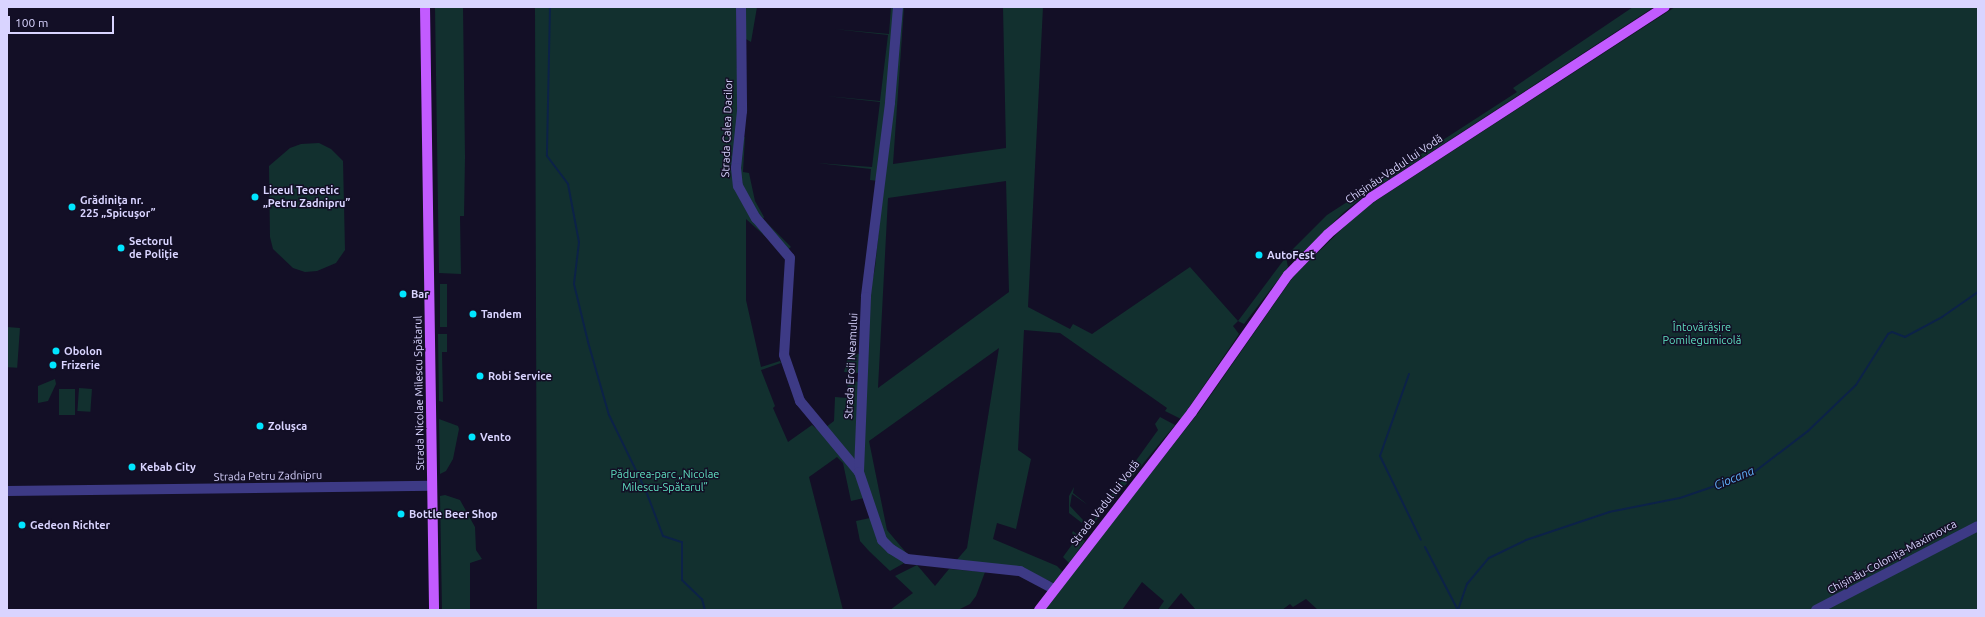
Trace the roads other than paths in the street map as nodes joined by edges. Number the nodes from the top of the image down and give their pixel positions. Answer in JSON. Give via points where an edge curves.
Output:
{"nodes":[{"id":1,"x":425,"y":7,"type":"edge"},
{"id":2,"x":741,"y":7,"type":"edge"},
{"id":3,"x":898,"y":7,"type":"edge"},
{"id":4,"x":1665,"y":7,"type":"edge"},
{"id":5,"x":1192,"y":412,"type":"joint"},
{"id":6,"x":859,"y":472,"type":"junction"},
{"id":7,"x":432,"y":486,"type":"junction"},
{"id":8,"x":7,"y":491,"type":"edge"},
{"id":9,"x":1978,"y":526,"type":"edge"},
{"id":10,"x":1054,"y":589,"type":"junction"},
{"id":11,"x":434,"y":610,"type":"edge"},
{"id":12,"x":1039,"y":610,"type":"edge"},
{"id":13,"x":1816,"y":610,"type":"edge"}],
"edges":[{"from":1,"to":7,"type":"main road","name":"Strada Nicolae Milescu Spătarul"},
{"from":2,"to":6,"type":"street","name":"Strada Calea Dacilor","via":[[742,111],[736,168],[738,186],[756,218],[790,258],[784,355],[800,401]]},
{"from":3,"to":6,"type":"street","name":"Strada Eroii Neamului","via":[[887,132],[866,304]]},
{"from":4,"to":5,"type":"main road","name":"Chișinău-Vadul lui Vodă","via":[[1348,215],[1288,275]]},
{"from":5,"to":10,"type":"main road","name":"Strada Vadul lui Vodă"},
{"from":6,"to":10,"type":"street","name":"Strada Eroii Neamului","via":[[882,540],[907,559],[1020,572]]},
{"from":7,"to":8,"type":"street","name":"Strada Petru Zadnipru"},
{"from":7,"to":11,"type":"main road","name":"Strada Nicolae Milescu Spătarul"},
{"from":9,"to":13,"type":"street","name":"Chișinău-Colonița-Maximovca"},
{"from":10,"to":12,"type":"main road","name":"Strada Vadul lui Vodă"}]}
